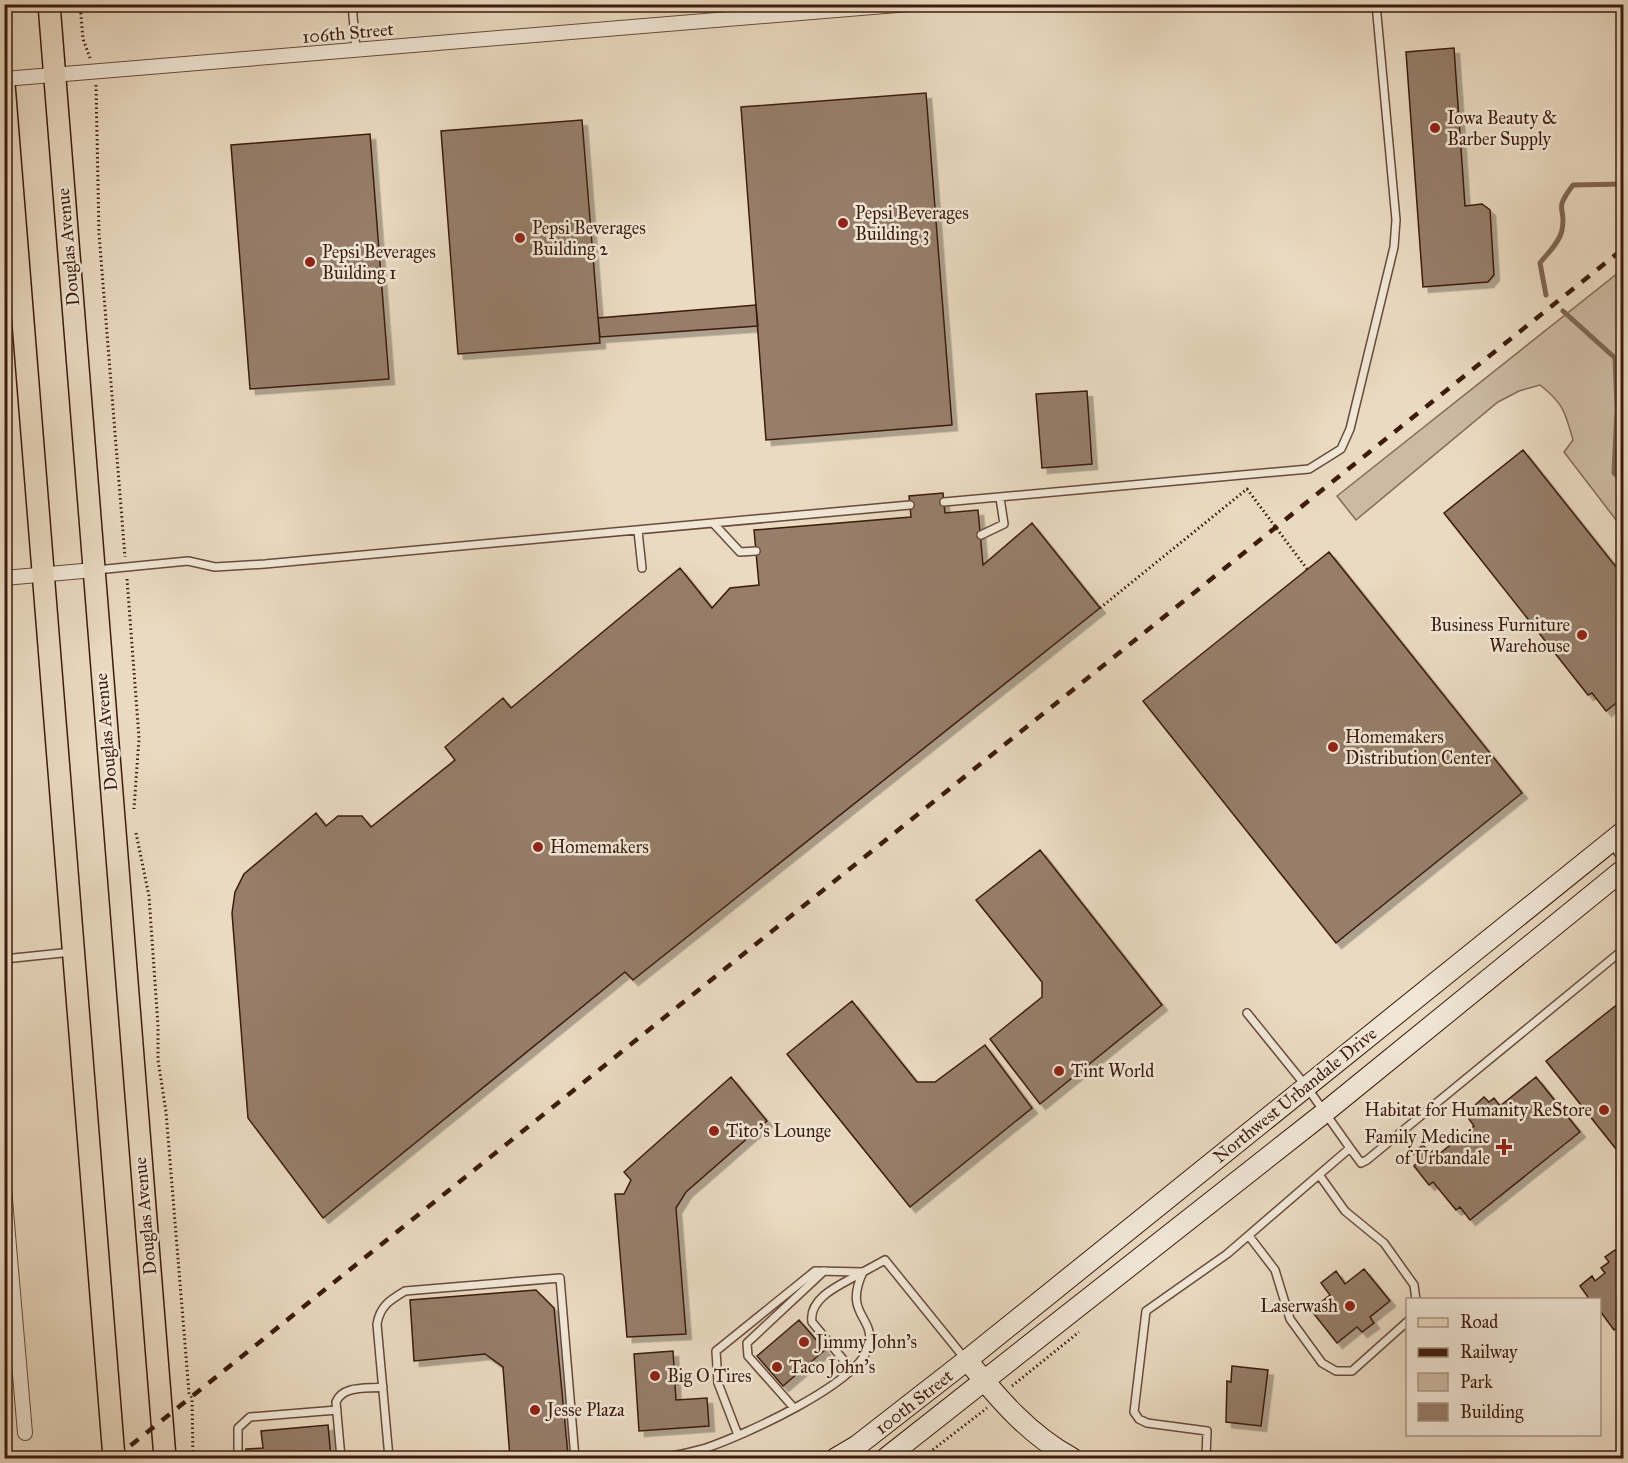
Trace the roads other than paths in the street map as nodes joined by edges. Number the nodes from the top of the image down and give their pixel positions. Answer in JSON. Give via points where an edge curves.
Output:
{"nodes":[{"id":1,"x":49,"y":4,"type":"edge"},
{"id":2,"x":352,"y":4,"type":"edge"},
{"id":3,"x":909,"y":4,"type":"edge"},
{"id":4,"x":1376,"y":4,"type":"edge"},
{"id":5,"x":356,"y":50,"type":"junction"},
{"id":6,"x":54,"y":75,"type":"junction"},
{"id":7,"x":4,"y":79,"type":"edge"},
{"id":8,"x":4,"y":84,"type":"edge"},
{"id":9,"x":1000,"y":498,"type":"junction"},
{"id":10,"x":944,"y":502,"type":"dead end"},
{"id":11,"x":910,"y":505,"type":"dead end"},
{"id":12,"x":714,"y":524,"type":"junction"},
{"id":13,"x":638,"y":531,"type":"junction"},
{"id":14,"x":981,"y":536,"type":"dead end"},
{"id":15,"x":756,"y":552,"type":"dead end"},
{"id":16,"x":642,"y":568,"type":"dead end"},
{"id":17,"x":94,"y":570,"type":"junction"},
{"id":18,"x":45,"y":575,"type":"junction"},
{"id":19,"x":4,"y":578,"type":"edge"},
{"id":20,"x":1617,"y":836,"type":"edge"},
{"id":21,"x":1623,"y":861,"type":"edge"},
{"id":22,"x":1623,"y":869,"type":"edge"},
{"id":23,"x":1623,"y":949,"type":"edge"},
{"id":24,"x":74,"y":952,"type":"junction"},
{"id":25,"x":4,"y":959,"type":"edge"},
{"id":26,"x":1247,"y":1013,"type":"dead end"},
{"id":27,"x":1305,"y":1086,"type":"junction"},
{"id":28,"x":1324,"y":1113,"type":"junction"},
{"id":29,"x":1350,"y":1148,"type":"junction"},
{"id":30,"x":1320,"y":1176,"type":"junction"},
{"id":31,"x":4,"y":1188,"type":"edge"},
{"id":32,"x":1249,"y":1236,"type":"junction"},
{"id":33,"x":824,"y":1271,"type":"junction"},
{"id":34,"x":863,"y":1272,"type":"junction"},
{"id":35,"x":1416,"y":1298,"type":"edge"},
{"id":36,"x":1406,"y":1322,"type":"edge"},
{"id":37,"x":967,"y":1360,"type":"junction"},
{"id":38,"x":851,"y":1369,"type":"junction"},
{"id":39,"x":383,"y":1388,"type":"junction"},
{"id":40,"x":992,"y":1390,"type":"junction"},
{"id":41,"x":794,"y":1408,"type":"junction"},
{"id":42,"x":337,"y":1410,"type":"junction"},
{"id":43,"x":25,"y":1433,"type":"dead end"},
{"id":44,"x":738,"y":1435,"type":"junction"},
{"id":45,"x":114,"y":1458,"type":"edge"},
{"id":46,"x":165,"y":1458,"type":"edge"},
{"id":47,"x":238,"y":1458,"type":"edge"},
{"id":48,"x":341,"y":1458,"type":"edge"},
{"id":49,"x":389,"y":1458,"type":"edge"},
{"id":50,"x":575,"y":1458,"type":"edge"},
{"id":51,"x":662,"y":1458,"type":"edge"},
{"id":52,"x":836,"y":1458,"type":"edge"},
{"id":53,"x":886,"y":1458,"type":"edge"},
{"id":54,"x":1072,"y":1458,"type":"edge"},
{"id":55,"x":1206,"y":1458,"type":"edge"}],
"edges":[{"from":1,"to":6,"type":"main road","name":"Douglas Avenue"},
{"from":2,"to":5,"type":"lane"},
{"from":3,"to":5,"type":"street","name":"106th Street"},
{"from":4,"to":9,"type":"lane","via":[[1396,220],[1394,248],[1359,395],[1341,449],[1309,468]]},
{"from":5,"to":6,"type":"street","name":"106th Street"},
{"from":6,"to":7,"type":"street","name":"106th Street"},
{"from":6,"to":17,"type":"main road","name":"Douglas Avenue"},
{"from":8,"to":18,"type":"main road"},
{"from":9,"to":10,"type":"lane"},
{"from":9,"to":14,"type":"lane","via":[[1004,524]]},
{"from":11,"to":12,"type":"lane"},
{"from":12,"to":13,"type":"lane"},
{"from":12,"to":15,"type":"lane","via":[[740,552]]},
{"from":13,"to":16,"type":"lane"},
{"from":13,"to":17,"type":"lane","via":[[265,564],[215,567],[188,561]]},
{"from":17,"to":18,"type":"street"},
{"from":17,"to":46,"type":"main road","name":"Douglas Avenue"},
{"from":18,"to":19,"type":"street"},
{"from":18,"to":24,"type":"main road"},
{"from":20,"to":21,"type":"lane"},
{"from":20,"to":27,"type":"main road","name":"Northwest Urbandale Drive"},
{"from":22,"to":28,"type":"main road","name":"Northwest Urbandale Drive"},
{"from":23,"to":29,"type":"lane","via":[[1367,1160],[1361,1163]]},
{"from":24,"to":25,"type":"lane"},
{"from":24,"to":45,"type":"main road"},
{"from":26,"to":27,"type":"lane"},
{"from":27,"to":28,"type":"lane"},
{"from":27,"to":37,"type":"main road","name":"Northwest Urbandale Drive"},
{"from":28,"to":29,"type":"lane"},
{"from":28,"to":40,"type":"main road","name":"Northwest Urbandale Drive"},
{"from":29,"to":30,"type":"lane"},
{"from":30,"to":32,"type":"lane"},
{"from":30,"to":35,"type":"lane","via":[[1345,1210],[1384,1243],[1414,1285]]},
{"from":31,"to":43,"type":"street"},
{"from":32,"to":36,"type":"lane","via":[[1275,1270],[1290,1319],[1322,1364],[1336,1371],[1352,1371]]},
{"from":32,"to":55,"type":"lane","via":[[1146,1311],[1134,1412],[1147,1423],[1207,1431]]},
{"from":33,"to":34,"type":"lane"},
{"from":33,"to":41,"type":"lane","via":[[747,1343],[748,1356]]},
{"from":33,"to":44,"type":"lane","via":[[815,1271],[716,1351],[718,1383]]},
{"from":34,"to":37,"type":"lane","via":[[885,1260]]},
{"from":34,"to":38,"type":"lane","via":[[854,1291],[855,1303],[870,1336],[869,1346]]},
{"from":34,"to":38,"type":"lane","via":[[825,1295],[811,1314],[812,1322]]},
{"from":37,"to":40,"type":"main road","name":"100th Street"},
{"from":37,"to":52,"type":"main road","name":"100th Street","via":[[858,1446]]},
{"from":38,"to":41,"type":"lane","via":[[813,1399]]},
{"from":39,"to":42,"type":"lane","via":[[345,1391],[336,1402]]},
{"from":39,"to":49,"type":"lane"},
{"from":39,"to":50,"type":"lane","via":[[377,1324],[379,1311],[393,1298],[405,1291],[560,1278]]},
{"from":40,"to":53,"type":"main road","name":"100th Street"},
{"from":40,"to":54,"type":"main road","name":"100th Street","via":[[1018,1420]]},
{"from":41,"to":44,"type":"lane"},
{"from":42,"to":47,"type":"lane","via":[[250,1417],[236,1434]]},
{"from":42,"to":48,"type":"lane"},
{"from":44,"to":51,"type":"lane","via":[[706,1448]]}]}
